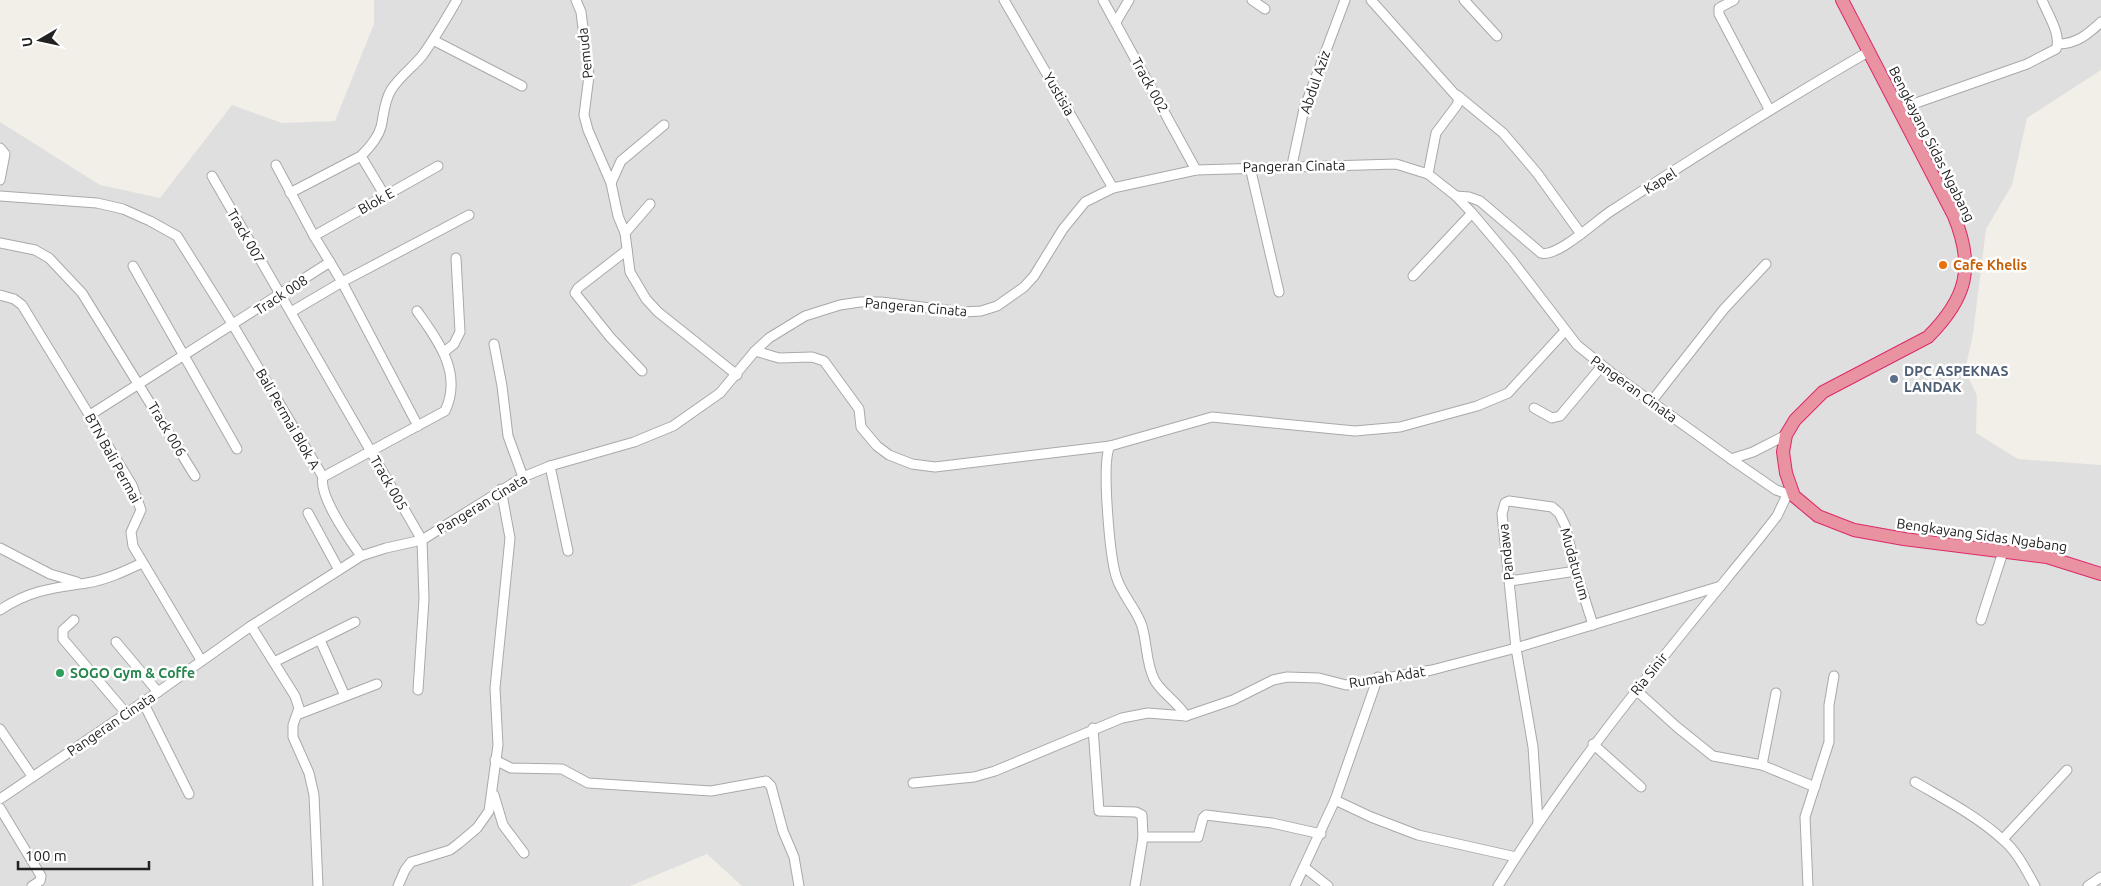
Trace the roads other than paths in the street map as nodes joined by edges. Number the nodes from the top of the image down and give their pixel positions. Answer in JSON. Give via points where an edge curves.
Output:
{"nodes":[{"id":1,"x":456,"y":0,"type":"edge"},
{"id":2,"x":576,"y":0,"type":"edge"},
{"id":3,"x":1004,"y":0,"type":"edge"},
{"id":4,"x":1103,"y":0,"type":"edge"},
{"id":5,"x":1129,"y":0,"type":"edge"},
{"id":6,"x":1252,"y":0,"type":"edge"},
{"id":7,"x":1345,"y":0,"type":"edge"},
{"id":8,"x":1371,"y":0,"type":"edge"},
{"id":9,"x":1464,"y":0,"type":"edge"},
{"id":10,"x":1734,"y":0,"type":"edge"},
{"id":11,"x":1842,"y":0,"type":"edge"},
{"id":12,"x":2042,"y":0,"type":"edge"},
{"id":13,"x":1265,"y":10,"type":"dead end"},
{"id":14,"x":1116,"y":22,"type":"junction"},
{"id":15,"x":2101,"y":22,"type":"edge"},
{"id":16,"x":1497,"y":36,"type":"dead end"},
{"id":17,"x":433,"y":40,"type":"junction"},
{"id":18,"x":2058,"y":44,"type":"junction"},
{"id":19,"x":1868,"y":52,"type":"junction"},
{"id":20,"x":522,"y":86,"type":"dead end"},
{"id":21,"x":1456,"y":94,"type":"junction"},
{"id":22,"x":1769,"y":109,"type":"junction"},
{"id":23,"x":1899,"y":109,"type":"junction"},
{"id":24,"x":664,"y":125,"type":"dead end"},
{"id":25,"x":0,"y":148,"type":"edge"},
{"id":26,"x":362,"y":156,"type":"junction"},
{"id":27,"x":276,"y":165,"type":"dead end"},
{"id":28,"x":438,"y":166,"type":"dead end"},
{"id":29,"x":1292,"y":166,"type":"junction"},
{"id":30,"x":1250,"y":167,"type":"junction"},
{"id":31,"x":1196,"y":170,"type":"junction"},
{"id":32,"x":1428,"y":174,"type":"junction"},
{"id":33,"x":212,"y":176,"type":"dead end"},
{"id":34,"x":0,"y":180,"type":"edge"},
{"id":35,"x":611,"y":183,"type":"junction"},
{"id":36,"x":1113,"y":188,"type":"junction"},
{"id":37,"x":290,"y":193,"type":"junction"},
{"id":38,"x":0,"y":196,"type":"edge"},
{"id":39,"x":385,"y":196,"type":"junction"},
{"id":40,"x":1456,"y":196,"type":"junction"},
{"id":41,"x":650,"y":204,"type":"dead end"},
{"id":42,"x":1472,"y":213,"type":"junction"},
{"id":43,"x":469,"y":215,"type":"dead end"},
{"id":44,"x":625,"y":233,"type":"junction"},
{"id":45,"x":1582,"y":234,"type":"junction"},
{"id":46,"x":314,"y":236,"type":"junction"},
{"id":47,"x":0,"y":242,"type":"edge"},
{"id":48,"x":627,"y":250,"type":"junction"},
{"id":49,"x":456,"y":258,"type":"dead end"},
{"id":50,"x":330,"y":262,"type":"junction"},
{"id":51,"x":1766,"y":264,"type":"dead end"},
{"id":52,"x":133,"y":266,"type":"dead end"},
{"id":53,"x":1413,"y":276,"type":"dead end"},
{"id":54,"x":342,"y":282,"type":"junction"},
{"id":55,"x":1279,"y":292,"type":"dead end"},
{"id":56,"x":0,"y":295,"type":"edge"},
{"id":57,"x":281,"y":295,"type":"junction"},
{"id":58,"x":417,"y":311,"type":"dead end"},
{"id":59,"x":291,"y":312,"type":"junction"},
{"id":60,"x":233,"y":325,"type":"junction"},
{"id":61,"x":1564,"y":332,"type":"junction"},
{"id":62,"x":494,"y":344,"type":"dead end"},
{"id":63,"x":755,"y":351,"type":"junction"},
{"id":64,"x":444,"y":352,"type":"junction"},
{"id":65,"x":185,"y":356,"type":"junction"},
{"id":66,"x":1602,"y":366,"type":"junction"},
{"id":67,"x":642,"y":371,"type":"dead end"},
{"id":68,"x":737,"y":375,"type":"junction"},
{"id":69,"x":139,"y":383,"type":"junction"},
{"id":70,"x":1651,"y":402,"type":"junction"},
{"id":71,"x":1534,"y":408,"type":"dead end"},
{"id":72,"x":90,"y":415,"type":"junction"},
{"id":73,"x":418,"y":426,"type":"junction"},
{"id":74,"x":1786,"y":435,"type":"junction"},
{"id":75,"x":1110,"y":446,"type":"junction"},
{"id":76,"x":237,"y":449,"type":"dead end"},
{"id":77,"x":372,"y":453,"type":"junction"},
{"id":78,"x":1731,"y":459,"type":"junction"},
{"id":79,"x":550,"y":466,"type":"junction"},
{"id":80,"x":196,"y":476,"type":"dead end"},
{"id":81,"x":323,"y":477,"type":"junction"},
{"id":82,"x":523,"y":477,"type":"junction"},
{"id":83,"x":501,"y":489,"type":"junction"},
{"id":84,"x":1791,"y":496,"type":"junction"},
{"id":85,"x":1552,"y":506,"type":"joint"},
{"id":86,"x":308,"y":513,"type":"dead end"},
{"id":87,"x":422,"y":540,"type":"junction"},
{"id":88,"x":0,"y":548,"type":"edge"},
{"id":89,"x":568,"y":551,"type":"dead end"},
{"id":90,"x":2003,"y":552,"type":"junction"},
{"id":91,"x":361,"y":556,"type":"junction"},
{"id":92,"x":142,"y":563,"type":"junction"},
{"id":93,"x":339,"y":570,"type":"junction"},
{"id":94,"x":1576,"y":572,"type":"junction"},
{"id":95,"x":2101,"y":574,"type":"edge"},
{"id":96,"x":1510,"y":581,"type":"junction"},
{"id":97,"x":79,"y":583,"type":"junction"},
{"id":98,"x":1720,"y":586,"type":"junction"},
{"id":99,"x":0,"y":610,"type":"edge"},
{"id":100,"x":74,"y":620,"type":"dead end"},
{"id":101,"x":1981,"y":620,"type":"dead end"},
{"id":102,"x":355,"y":622,"type":"dead end"},
{"id":103,"x":1593,"y":625,"type":"junction"},
{"id":104,"x":251,"y":626,"type":"junction"},
{"id":105,"x":320,"y":640,"type":"junction"},
{"id":106,"x":116,"y":642,"type":"dead end"},
{"id":107,"x":1516,"y":648,"type":"junction"},
{"id":108,"x":201,"y":660,"type":"junction"},
{"id":109,"x":274,"y":662,"type":"junction"},
{"id":110,"x":1834,"y":676,"type":"dead end"},
{"id":111,"x":1378,"y":677,"type":"junction"},
{"id":112,"x":377,"y":684,"type":"dead end"},
{"id":113,"x":418,"y":690,"type":"dead end"},
{"id":114,"x":1636,"y":690,"type":"junction"},
{"id":115,"x":158,"y":692,"type":"junction"},
{"id":116,"x":1776,"y":693,"type":"dead end"},
{"id":117,"x":345,"y":696,"type":"junction"},
{"id":118,"x":143,"y":702,"type":"junction"},
{"id":119,"x":126,"y":713,"type":"junction"},
{"id":120,"x":299,"y":714,"type":"junction"},
{"id":121,"x":1186,"y":716,"type":"junction"},
{"id":122,"x":1093,"y":728,"type":"junction"},
{"id":123,"x":0,"y":729,"type":"edge"},
{"id":124,"x":1593,"y":744,"type":"junction"},
{"id":125,"x":495,"y":760,"type":"junction"},
{"id":126,"x":1762,"y":765,"type":"junction"},
{"id":127,"x":2067,"y":770,"type":"dead end"},
{"id":128,"x":32,"y":776,"type":"junction"},
{"id":129,"x":1915,"y":782,"type":"dead end"},
{"id":130,"x":913,"y":783,"type":"dead end"},
{"id":131,"x":1641,"y":787,"type":"dead end"},
{"id":132,"x":1815,"y":787,"type":"junction"},
{"id":133,"x":493,"y":792,"type":"junction"},
{"id":134,"x":189,"y":794,"type":"dead end"},
{"id":135,"x":0,"y":799,"type":"edge"},
{"id":136,"x":1335,"y":800,"type":"junction"},
{"id":137,"x":0,"y":808,"type":"edge"},
{"id":138,"x":1538,"y":822,"type":"junction"},
{"id":139,"x":1321,"y":834,"type":"junction"},
{"id":140,"x":1143,"y":837,"type":"junction"},
{"id":141,"x":2003,"y":839,"type":"junction"},
{"id":142,"x":524,"y":853,"type":"dead end"},
{"id":143,"x":1516,"y":857,"type":"junction"},
{"id":144,"x":1304,"y":867,"type":"junction"},
{"id":145,"x":2101,"y":877,"type":"edge"},
{"id":146,"x":32,"y":886,"type":"edge"},
{"id":147,"x":318,"y":886,"type":"edge"},
{"id":148,"x":398,"y":886,"type":"edge"},
{"id":149,"x":799,"y":886,"type":"edge"},
{"id":150,"x":1135,"y":886,"type":"edge"},
{"id":151,"x":1295,"y":886,"type":"edge"},
{"id":152,"x":1328,"y":886,"type":"edge"},
{"id":153,"x":1498,"y":886,"type":"edge"},
{"id":154,"x":1808,"y":886,"type":"edge"},
{"id":155,"x":2035,"y":886,"type":"edge"},
{"id":156,"x":2088,"y":886,"type":"edge"}],
"edges":[{"from":1,"to":17,"type":"street"},
{"from":2,"to":35,"type":"street","name":"Pemuda","via":[[581,12],[589,76],[584,107],[588,130]]},
{"from":3,"to":36,"type":"street","name":"Yustisia"},
{"from":4,"to":14,"type":"street","name":"Track 002"},
{"from":5,"to":14,"type":"street"},
{"from":6,"to":13,"type":"street"},
{"from":7,"to":29,"type":"street","name":"Abdul Aziz","via":[[1307,101]]},
{"from":8,"to":21,"type":"street"},
{"from":9,"to":16,"type":"street"},
{"from":10,"to":22,"type":"street","via":[[1719,8],[1719,14]]},
{"from":11,"to":19,"type":"highway","name":"Bengkayang Sidas Ngabang"},
{"from":12,"to":18,"type":"street"},
{"from":14,"to":31,"type":"street","name":"Track 002"},
{"from":15,"to":18,"type":"street","via":[[2079,40]]},
{"from":17,"to":20,"type":"street"},
{"from":17,"to":26,"type":"street","via":[[391,89],[385,102],[380,131]]},
{"from":18,"to":23,"type":"street","via":[[2050,53],[2027,64]]},
{"from":19,"to":22,"type":"street","name":"Kapel"},
{"from":19,"to":23,"type":"highway","name":"Bengkayang Sidas Ngabang"},
{"from":21,"to":32,"type":"street","via":[[1457,105],[1436,133]]},
{"from":21,"to":45,"type":"street","via":[[1503,133]]},
{"from":22,"to":45,"type":"street","name":"Kapel","via":[[1609,212]]},
{"from":23,"to":74,"type":"highway","name":"Bengkayang Sidas Ngabang","via":[[1959,228],[1965,251],[1964,285],[1947,316],[1928,337],[1823,392],[1794,420]]},
{"from":24,"to":35,"type":"street","via":[[621,161]]},
{"from":25,"to":34,"type":"street","via":[[5,154]]},
{"from":26,"to":37,"type":"street"},
{"from":26,"to":39,"type":"street"},
{"from":27,"to":37,"type":"street"},
{"from":28,"to":39,"type":"street","name":"Blok E"},
{"from":29,"to":30,"type":"street","name":"Pangeran Cinata"},
{"from":29,"to":32,"type":"street","name":"Pangeran Cinata","via":[[1396,164]]},
{"from":30,"to":31,"type":"street","name":"Pangeran Cinata"},
{"from":30,"to":55,"type":"street"},
{"from":31,"to":36,"type":"street","name":"Pangeran Cinata"},
{"from":32,"to":40,"type":"street","name":"Pangeran Cinata"},
{"from":33,"to":57,"type":"street","name":"Track 007"},
{"from":35,"to":44,"type":"street","name":"Pemuda"},
{"from":36,"to":63,"type":"street","name":"Pangeran Cinata","via":[[1085,202],[1024,288],[997,306],[963,312],[881,302],[840,305],[805,316]]},
{"from":37,"to":46,"type":"street"},
{"from":38,"to":60,"type":"street","name":"Bali Permai Blok A","via":[[97,203],[150,221],[177,236]]},
{"from":39,"to":46,"type":"street","name":"Blok E"},
{"from":40,"to":42,"type":"street","name":"Pangeran Cinata"},
{"from":40,"to":45,"type":"street","name":"Kapel","via":[[1480,201],[1546,254]]},
{"from":41,"to":44,"type":"street"},
{"from":42,"to":53,"type":"street"},
{"from":42,"to":61,"type":"street","name":"Pangeran Cinata","via":[[1521,271]]},
{"from":43,"to":54,"type":"street"},
{"from":44,"to":48,"type":"street","name":"Pemuda"},
{"from":46,"to":50,"type":"street"},
{"from":47,"to":69,"type":"street","name":"Track 006","via":[[35,250],[49,258],[82,293]]},
{"from":48,"to":67,"type":"street","via":[[575,293]]},
{"from":48,"to":68,"type":"street","name":"Pemuda","via":[[630,272],[646,299]]},
{"from":49,"to":64,"type":"street","via":[[460,332],[454,344]]},
{"from":50,"to":54,"type":"street"},
{"from":50,"to":57,"type":"street","name":"Track 008"},
{"from":51,"to":70,"type":"street","via":[[1724,309]]},
{"from":52,"to":65,"type":"street"},
{"from":54,"to":59,"type":"street"},
{"from":54,"to":73,"type":"street"},
{"from":56,"to":72,"type":"street","name":"BTN Bali Permai","via":[[22,305]]},
{"from":57,"to":59,"type":"street","name":"Track 005"},
{"from":57,"to":60,"type":"street","name":"Track 008"},
{"from":58,"to":64,"type":"street","name":"Bali Permai Blok A"},
{"from":59,"to":77,"type":"street","name":"Track 005"},
{"from":60,"to":65,"type":"street","name":"Track 008"},
{"from":60,"to":81,"type":"street","name":"Bali Permai Blok A"},
{"from":61,"to":66,"type":"street","name":"Pangeran Cinata"},
{"from":61,"to":75,"type":"street","via":[[1508,393],[1477,406],[1400,427],[1355,431],[1212,417]]},
{"from":62,"to":82,"type":"street","via":[[508,436]]},
{"from":63,"to":68,"type":"street","name":"Pangeran Cinata"},
{"from":63,"to":75,"type":"street","via":[[779,358],[812,357],[824,361],[859,409],[864,432],[882,451],[912,464],[935,467]]},
{"from":64,"to":73,"type":"street","name":"Bali Permai Blok A","via":[[450,371],[449,404],[445,411]]},
{"from":65,"to":69,"type":"street","name":"Track 008"},
{"from":65,"to":76,"type":"street"},
{"from":66,"to":70,"type":"street","name":"Pangeran Cinata"},
{"from":66,"to":71,"type":"street","via":[[1560,416],[1552,418]]},
{"from":68,"to":79,"type":"street","name":"Pangeran Cinata","via":[[704,406],[673,426],[634,442]]},
{"from":69,"to":72,"type":"street","name":"Track 008"},
{"from":69,"to":80,"type":"street","name":"Track 006"},
{"from":70,"to":78,"type":"street","name":"Pangeran Cinata"},
{"from":72,"to":92,"type":"street","name":"BTN Bali Permai","via":[[139,499],[141,514],[131,535]]},
{"from":73,"to":77,"type":"street","name":"Bali Permai Blok A"},
{"from":74,"to":78,"type":"street"},
{"from":74,"to":84,"type":"highway","name":"Bengkayang Sidas Ngabang","via":[[1784,461]]},
{"from":75,"to":121,"type":"street","via":[[1106,483],[1115,574],[1142,626],[1153,677]]},
{"from":77,"to":81,"type":"street","name":"Bali Permai Blok A"},
{"from":77,"to":87,"type":"street","name":"Track 005"},
{"from":78,"to":84,"type":"street","name":"Pangeran Cinata"},
{"from":79,"to":82,"type":"street","name":"Pangeran Cinata"},
{"from":79,"to":89,"type":"street"},
{"from":81,"to":91,"type":"street","via":[[325,492]]},
{"from":82,"to":83,"type":"street","name":"Pangeran Cinata"},
{"from":83,"to":87,"type":"street","name":"Pangeran Cinata"},
{"from":83,"to":125,"type":"street","via":[[510,538],[494,693],[498,744]]},
{"from":84,"to":90,"type":"highway","name":"Bengkayang Sidas Ngabang","via":[[1818,516],[1854,530]]},
{"from":84,"to":98,"type":"street","name":"Ria Sinir"},
{"from":85,"to":94,"type":"street","name":"Mudaturum","via":[[1565,525]]},
{"from":85,"to":96,"type":"street","name":"Pandawa","via":[[1509,501],[1504,505],[1502,514]]},
{"from":86,"to":93,"type":"street"},
{"from":87,"to":91,"type":"street","name":"Pangeran Cinata"},
{"from":87,"to":113,"type":"street","name":"Track 005","via":[[424,599]]},
{"from":88,"to":97,"type":"street","via":[[50,574]]},
{"from":90,"to":95,"type":"highway","name":"Bengkayang Sidas Ngabang","via":[[2047,557]]},
{"from":90,"to":101,"type":"street"},
{"from":91,"to":93,"type":"street","name":"Pangeran Cinata"},
{"from":92,"to":97,"type":"street","via":[[118,574]]},
{"from":92,"to":108,"type":"street","name":"BTN Bali Permai"},
{"from":93,"to":104,"type":"street","name":"Pangeran Cinata"},
{"from":94,"to":96,"type":"street"},
{"from":94,"to":103,"type":"street","name":"Mudaturum"},
{"from":96,"to":107,"type":"street","name":"Pandawa"},
{"from":97,"to":99,"type":"street","via":[[31,593]]},
{"from":98,"to":103,"type":"street","name":"Rumah Adat"},
{"from":98,"to":114,"type":"street","name":"Ria Sinir"},
{"from":100,"to":119,"type":"street","via":[[63,630],[63,639]]},
{"from":102,"to":105,"type":"street"},
{"from":103,"to":107,"type":"street","name":"Rumah Adat"},
{"from":104,"to":108,"type":"street","name":"Pangeran Cinata"},
{"from":104,"to":109,"type":"street"},
{"from":105,"to":109,"type":"street"},
{"from":105,"to":117,"type":"street"},
{"from":106,"to":115,"type":"street"},
{"from":107,"to":111,"type":"street","name":"Rumah Adat","via":[[1432,670]]},
{"from":107,"to":138,"type":"street","name":"Pandawa","via":[[1533,747]]},
{"from":108,"to":115,"type":"street","name":"Pangeran Cinata"},
{"from":109,"to":120,"type":"street","via":[[295,696]]},
{"from":110,"to":132,"type":"street","via":[[1829,705],[1829,742]]},
{"from":111,"to":121,"type":"street","name":"Rumah Adat","via":[[1346,685],[1319,678],[1287,677]]},
{"from":111,"to":136,"type":"street"},
{"from":112,"to":117,"type":"street"},
{"from":114,"to":124,"type":"street","name":"Ria Sinir"},
{"from":114,"to":126,"type":"street","via":[[1705,751],[1720,758]]},
{"from":115,"to":118,"type":"street","name":"Pangeran Cinata"},
{"from":116,"to":126,"type":"street"},
{"from":117,"to":120,"type":"street"},
{"from":118,"to":119,"type":"street","name":"Pangeran Cinata"},
{"from":118,"to":134,"type":"street"},
{"from":119,"to":128,"type":"street","name":"Pangeran Cinata"},
{"from":120,"to":147,"type":"street","via":[[293,725],[293,737],[314,795]]},
{"from":121,"to":122,"type":"street","name":"Rumah Adat","via":[[1139,714]]},
{"from":122,"to":130,"type":"street","name":"Rumah Adat","via":[[995,771],[974,777]]},
{"from":122,"to":140,"type":"street","via":[[1099,811],[1140,812]]},
{"from":123,"to":128,"type":"street"},
{"from":124,"to":131,"type":"street"},
{"from":124,"to":138,"type":"street","name":"Ria Sinir"},
{"from":125,"to":133,"type":"street"},
{"from":125,"to":149,"type":"street","via":[[511,768],[562,769],[588,783],[701,790],[766,781],[771,786],[794,857]]},
{"from":126,"to":132,"type":"street"},
{"from":127,"to":141,"type":"street"},
{"from":128,"to":135,"type":"street","name":"Pangeran Cinata"},
{"from":129,"to":141,"type":"street"},
{"from":132,"to":154,"type":"street","via":[[1805,823]]},
{"from":133,"to":142,"type":"street","via":[[503,825]]},
{"from":133,"to":148,"type":"street","via":[[489,810],[477,828],[450,850],[411,862]]},
{"from":136,"to":139,"type":"street"},
{"from":136,"to":143,"type":"street","via":[[1418,835]]},
{"from":137,"to":146,"type":"street","via":[[41,876],[40,881]]},
{"from":138,"to":143,"type":"street","name":"Ria Sinir"},
{"from":139,"to":140,"type":"street","via":[[1206,814],[1198,837]]},
{"from":139,"to":144,"type":"street"},
{"from":140,"to":150,"type":"street"},
{"from":141,"to":155,"type":"street","via":[[2022,862]]},
{"from":143,"to":153,"type":"street","name":"Ria Sinir"},
{"from":144,"to":151,"type":"street"},
{"from":144,"to":152,"type":"street"},
{"from":145,"to":156,"type":"street"}]}
